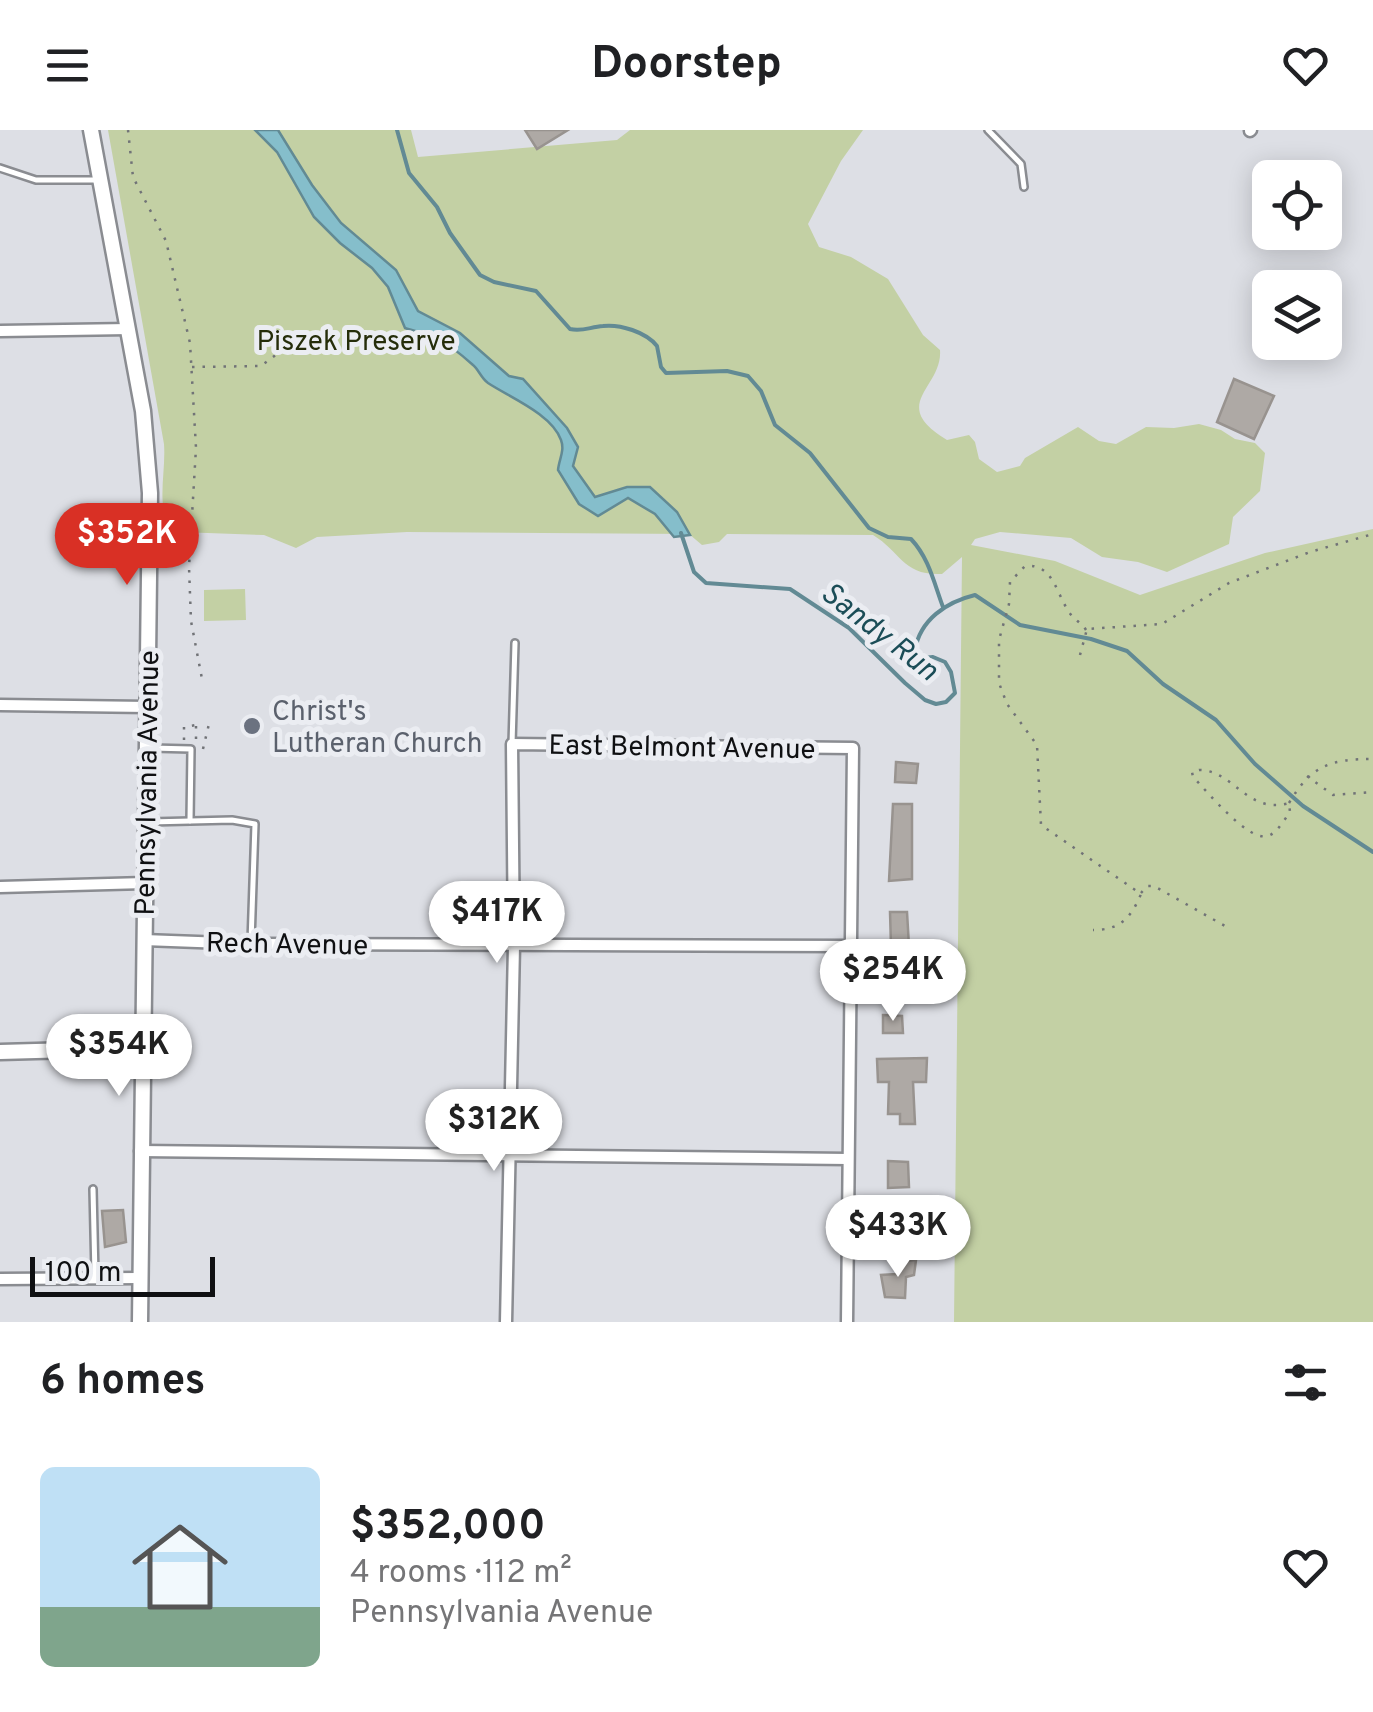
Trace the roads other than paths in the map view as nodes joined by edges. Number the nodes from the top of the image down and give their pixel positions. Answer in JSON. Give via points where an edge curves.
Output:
{"nodes":[{"id":1,"x":91,"y":130,"type":"edge"},
{"id":2,"x":988,"y":130,"type":"edge"},
{"id":3,"x":0,"y":168,"type":"edge"},
{"id":4,"x":100,"y":180,"type":"junction"},
{"id":5,"x":1024,"y":187,"type":"dead end"},
{"id":6,"x":129,"y":329,"type":"junction"},
{"id":7,"x":0,"y":331,"type":"edge"},
{"id":8,"x":515,"y":644,"type":"dead end"},
{"id":9,"x":0,"y":704,"type":"edge"},
{"id":10,"x":148,"y":707,"type":"junction"},
{"id":11,"x":512,"y":744,"type":"junction"},
{"id":12,"x":147,"y":748,"type":"junction"},
{"id":13,"x":190,"y":821,"type":"junction"},
{"id":14,"x":146,"y":822,"type":"junction"},
{"id":15,"x":145,"y":883,"type":"junction"},
{"id":16,"x":0,"y":887,"type":"edge"},
{"id":17,"x":144,"y":940,"type":"junction"},
{"id":18,"x":251,"y":944,"type":"junction"},
{"id":19,"x":514,"y":946,"type":"junction"},
{"id":20,"x":850,"y":946,"type":"junction"},
{"id":21,"x":143,"y":1048,"type":"junction"},
{"id":22,"x":0,"y":1052,"type":"edge"},
{"id":23,"x":140,"y":1152,"type":"junction"},
{"id":24,"x":508,"y":1154,"type":"junction"},
{"id":25,"x":848,"y":1159,"type":"junction"},
{"id":26,"x":93,"y":1189,"type":"dead end"},
{"id":27,"x":95,"y":1278,"type":"junction"},
{"id":28,"x":140,"y":1278,"type":"junction"},
{"id":29,"x":0,"y":1279,"type":"edge"},
{"id":30,"x":140,"y":1322,"type":"edge"},
{"id":31,"x":506,"y":1322,"type":"edge"},
{"id":32,"x":847,"y":1322,"type":"edge"}],
"edges":[{"from":1,"to":4,"type":"main road","name":"Pennsylvania Avenue"},
{"from":2,"to":5,"type":"lane","via":[[1021,164]]},
{"from":3,"to":4,"type":"lane","via":[[36,180]]},
{"from":4,"to":6,"type":"main road","name":"Pennsylvania Avenue"},
{"from":6,"to":7,"type":"street"},
{"from":6,"to":10,"type":"main road","name":"Pennsylvania Avenue","via":[[150,493]]},
{"from":8,"to":11,"type":"lane"},
{"from":9,"to":10,"type":"street"},
{"from":10,"to":12,"type":"main road","name":"Pennsylvania Avenue"},
{"from":11,"to":19,"type":"street"},
{"from":11,"to":20,"type":"street","name":"East Belmont Avenue","via":[[853,748]]},
{"from":12,"to":13,"type":"lane","via":[[191,749]]},
{"from":12,"to":14,"type":"main road","name":"Pennsylvania Avenue"},
{"from":13,"to":14,"type":"lane"},
{"from":13,"to":18,"type":"lane","via":[[254,824]]},
{"from":14,"to":15,"type":"main road","name":"Pennsylvania Avenue"},
{"from":15,"to":16,"type":"street"},
{"from":15,"to":17,"type":"main road","name":"Pennsylvania Avenue"},
{"from":17,"to":18,"type":"street","name":"Rech Avenue"},
{"from":17,"to":21,"type":"main road","name":"Pennsylvania Avenue"},
{"from":18,"to":19,"type":"street","name":"Rech Avenue"},
{"from":19,"to":20,"type":"street","name":"Rech Avenue"},
{"from":19,"to":24,"type":"street"},
{"from":20,"to":25,"type":"street"},
{"from":21,"to":22,"type":"main road"},
{"from":21,"to":23,"type":"main road","name":"Pennsylvania Avenue"},
{"from":23,"to":24,"type":"street"},
{"from":23,"to":28,"type":"main road","name":"Pennsylvania Avenue"},
{"from":24,"to":25,"type":"street"},
{"from":24,"to":31,"type":"street"},
{"from":25,"to":32,"type":"street"},
{"from":26,"to":27,"type":"lane"},
{"from":27,"to":28,"type":"street"},
{"from":27,"to":29,"type":"street"},
{"from":28,"to":30,"type":"main road","name":"Pennsylvania Avenue"}]}
